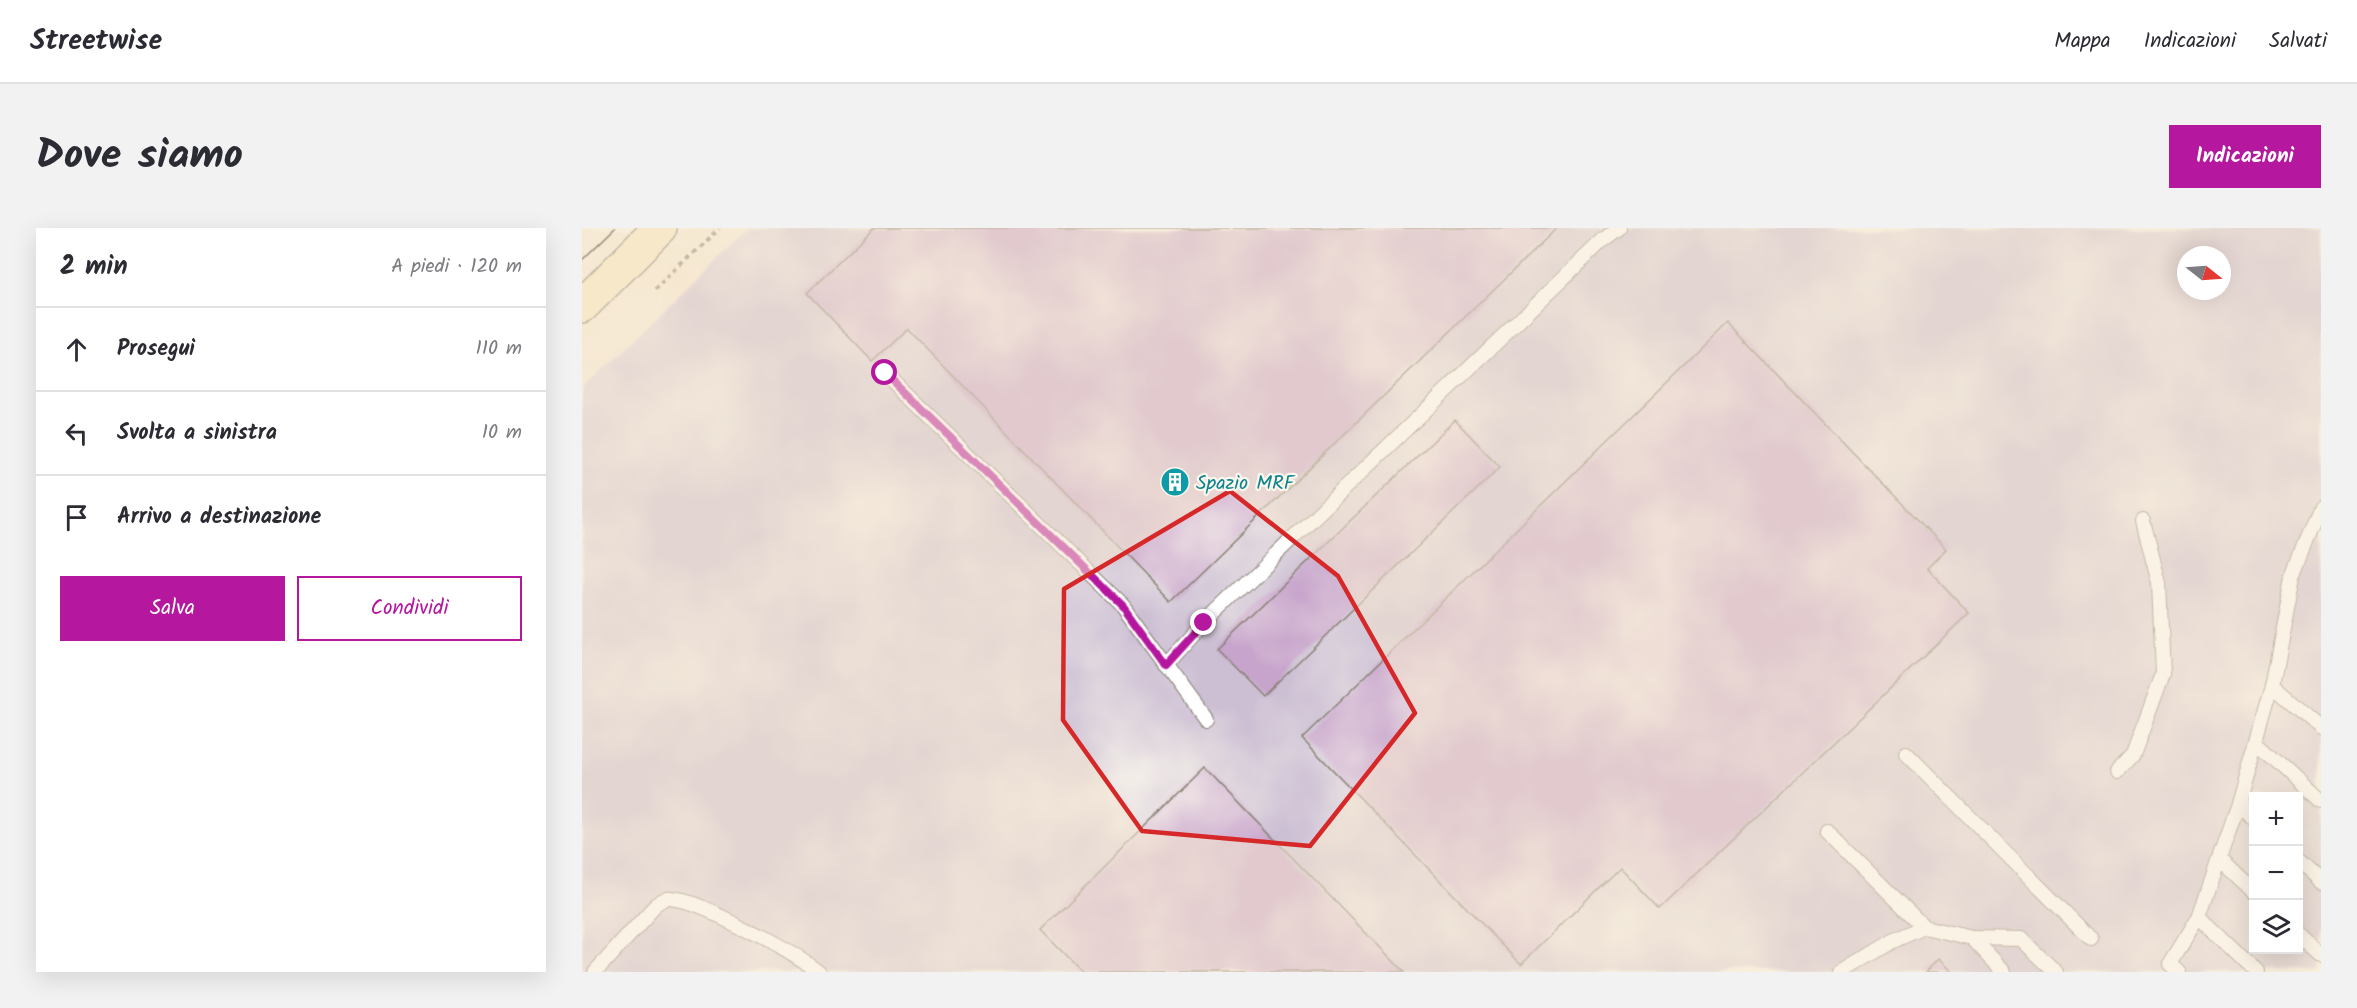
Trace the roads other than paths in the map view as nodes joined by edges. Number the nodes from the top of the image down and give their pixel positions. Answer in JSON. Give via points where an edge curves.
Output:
{"nodes":[{"id":1,"x":660,"y":228,"type":"edge"},
{"id":2,"x":1619,"y":228,"type":"edge"},
{"id":3,"x":582,"y":306,"type":"edge"},
{"id":4,"x":885,"y":373,"type":"dead end"},
{"id":5,"x":2321,"y":507,"type":"edge"},
{"id":6,"x":2143,"y":521,"type":"dead end"},
{"id":7,"x":1166,"y":665,"type":"junction"},
{"id":8,"x":2272,"y":684,"type":"junction"},
{"id":9,"x":1206,"y":719,"type":"dead end"},
{"id":10,"x":2321,"y":728,"type":"edge"},
{"id":11,"x":2256,"y":741,"type":"junction"},
{"id":12,"x":1906,"y":753,"type":"dead end"},
{"id":13,"x":2117,"y":772,"type":"dead end"},
{"id":14,"x":2321,"y":801,"type":"edge"},
{"id":15,"x":2238,"y":804,"type":"junction"},
{"id":16,"x":2249,"y":815,"type":"edge"},
{"id":17,"x":1827,"y":831,"type":"dead end"},
{"id":18,"x":2219,"y":860,"type":"junction"},
{"id":19,"x":2303,"y":866,"type":"edge"},
{"id":20,"x":2321,"y":882,"type":"edge"},
{"id":21,"x":2249,"y":888,"type":"edge"},
{"id":22,"x":2199,"y":917,"type":"junction"},
{"id":23,"x":1924,"y":927,"type":"junction"},
{"id":24,"x":1972,"y":938,"type":"junction"},
{"id":25,"x":2091,"y":939,"type":"dead end"},
{"id":26,"x":2303,"y":939,"type":"edge"},
{"id":27,"x":2321,"y":956,"type":"edge"},
{"id":28,"x":595,"y":972,"type":"edge"},
{"id":29,"x":819,"y":972,"type":"edge"},
{"id":30,"x":1842,"y":972,"type":"edge"},
{"id":31,"x":2004,"y":972,"type":"edge"},
{"id":32,"x":2055,"y":972,"type":"edge"},
{"id":33,"x":2179,"y":972,"type":"edge"},
{"id":34,"x":2256,"y":972,"type":"edge"}],
"edges":[{"from":1,"to":3,"type":"main road"},
{"from":2,"to":7,"type":"lane","via":[[1213,615]]},
{"from":4,"to":7,"type":"lane","via":[[1123,605]]},
{"from":5,"to":8,"type":"lane","via":[[2293,576]]},
{"from":6,"to":13,"type":"lane","via":[[2158,583],[2163,674],[2133,755]]},
{"from":7,"to":9,"type":"lane"},
{"from":8,"to":10,"type":"lane"},
{"from":8,"to":11,"type":"lane"},
{"from":11,"to":14,"type":"lane"},
{"from":11,"to":15,"type":"lane"},
{"from":12,"to":25,"type":"lane"},
{"from":15,"to":16,"type":"lane"},
{"from":15,"to":18,"type":"lane"},
{"from":17,"to":23,"type":"lane"},
{"from":18,"to":21,"type":"lane"},
{"from":18,"to":22,"type":"lane"},
{"from":19,"to":20,"type":"lane"},
{"from":22,"to":33,"type":"lane","via":[[2170,964]]},
{"from":22,"to":34,"type":"lane"},
{"from":23,"to":24,"type":"lane"},
{"from":23,"to":30,"type":"lane"},
{"from":24,"to":31,"type":"lane"},
{"from":24,"to":32,"type":"lane","via":[[2021,939]]},
{"from":26,"to":27,"type":"lane"},
{"from":28,"to":29,"type":"lane","via":[[655,906],[673,899],[786,948]]}]}
